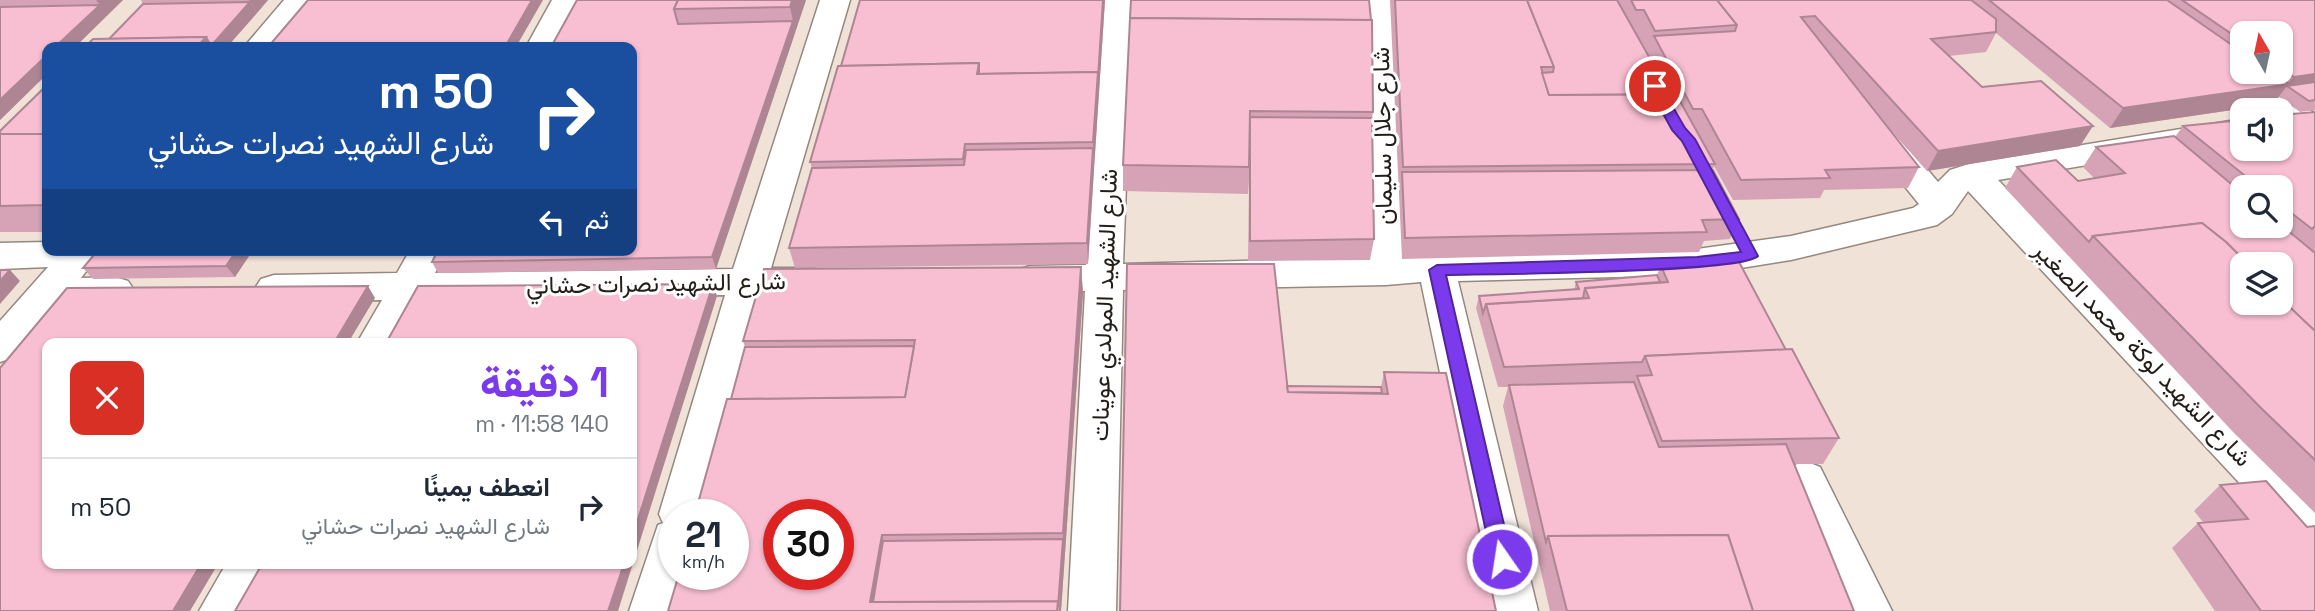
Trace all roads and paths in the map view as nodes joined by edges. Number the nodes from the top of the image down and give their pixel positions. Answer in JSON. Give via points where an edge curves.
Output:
{"nodes":[{"id":1,"x":300,"y":0,"type":"edge"},
{"id":2,"x":567,"y":0,"type":"edge"},
{"id":3,"x":835,"y":0,"type":"edge"},
{"id":4,"x":1118,"y":0,"type":"edge"},
{"id":5,"x":1378,"y":0,"type":"edge"},
{"id":6,"x":263,"y":42,"type":"edge"},
{"id":7,"x":544,"y":42,"type":"edge"},
{"id":8,"x":2214,"y":56,"type":"edge"},
{"id":9,"x":1865,"y":116,"type":"edge"},
{"id":10,"x":2304,"y":120,"type":"edge"},
{"id":11,"x":2230,"y":131,"type":"edge"},
{"id":12,"x":2152,"y":142,"type":"junction"},
{"id":13,"x":2182,"y":167,"type":"edge"},
{"id":14,"x":1972,"y":174,"type":"junction"},
{"id":15,"x":1935,"y":210,"type":"junction"},
{"id":16,"x":1732,"y":221,"type":"edge"},
{"id":17,"x":42,"y":254,"type":"edge"},
{"id":18,"x":0,"y":256,"type":"edge"},
{"id":19,"x":79,"y":256,"type":"edge"},
{"id":20,"x":426,"y":256,"type":"edge"},
{"id":21,"x":1750,"y":256,"type":"junction"},
{"id":22,"x":1437,"y":270,"type":"junction"},
{"id":23,"x":1385,"y":272,"type":"junction"},
{"id":24,"x":1104,"y":278,"type":"junction"},
{"id":25,"x":994,"y":279,"type":"edge"},
{"id":26,"x":844,"y":281,"type":"edge"},
{"id":27,"x":748,"y":282,"type":"junction"},
{"id":28,"x":410,"y":285,"type":"junction"},
{"id":29,"x":243,"y":288,"type":"edge"},
{"id":30,"x":145,"y":290,"type":"edge"},
{"id":31,"x":47,"y":292,"type":"junction"},
{"id":32,"x":380,"y":338,"type":"edge"},
{"id":33,"x":0,"y":347,"type":"edge"},
{"id":34,"x":1805,"y":479,"type":"dead end"},
{"id":35,"x":685,"y":499,"type":"edge"},
{"id":36,"x":2315,"y":534,"type":"edge"},
{"id":37,"x":247,"y":569,"type":"edge"},
{"id":38,"x":659,"y":590,"type":"edge"},
{"id":39,"x":223,"y":611,"type":"edge"},
{"id":40,"x":653,"y":611,"type":"edge"},
{"id":41,"x":1092,"y":611,"type":"edge"},
{"id":42,"x":1514,"y":611,"type":"edge"},
{"id":43,"x":1868,"y":611,"type":"edge"}],
"edges":[{"from":1,"to":6,"type":"street"},
{"from":2,"to":7,"type":"street"},
{"from":3,"to":27,"type":"street"},
{"from":4,"to":24,"type":"street","name":"شارع الشهيد المولدي عوينات"},
{"from":5,"to":23,"type":"street","name":"شارع جلال سليمان"},
{"from":8,"to":10,"type":"street"},
{"from":9,"to":15,"type":"street"},
{"from":11,"to":12,"type":"street"},
{"from":12,"to":13,"type":"street"},
{"from":12,"to":14,"type":"street"},
{"from":14,"to":15,"type":"street","via":[[1951,185]]},
{"from":14,"to":36,"type":"street","name":"شارع الشهيد لوكة محمد الصغير"},
{"from":15,"to":21,"type":"street","via":[[1915,220]]},
{"from":16,"to":21,"type":"street"},
{"from":17,"to":18,"type":"street"},
{"from":19,"to":31,"type":"street"},
{"from":20,"to":28,"type":"street"},
{"from":21,"to":22,"type":"street","via":[[1697,262]]},
{"from":22,"to":23,"type":"street"},
{"from":22,"to":42,"type":"street"},
{"from":23,"to":24,"type":"street"},
{"from":24,"to":25,"type":"street"},
{"from":24,"to":41,"type":"street","name":"شارع الشهيد المولدي عوينات"},
{"from":26,"to":27,"type":"street","name":"شارع الشهيد نصرات حشاني"},
{"from":27,"to":28,"type":"street","name":"شارع الشهيد نصرات حشاني"},
{"from":27,"to":35,"type":"street"},
{"from":28,"to":29,"type":"street","name":"شارع الشهيد نصرات حشاني"},
{"from":28,"to":32,"type":"street"},
{"from":30,"to":31,"type":"street"},
{"from":31,"to":33,"type":"street"},
{"from":34,"to":43,"type":"street"},
{"from":37,"to":39,"type":"street"},
{"from":38,"to":40,"type":"street"}]}
